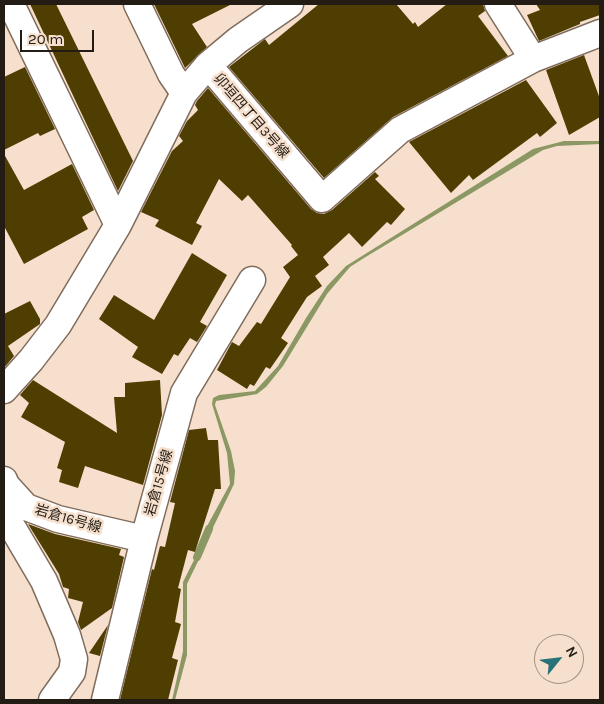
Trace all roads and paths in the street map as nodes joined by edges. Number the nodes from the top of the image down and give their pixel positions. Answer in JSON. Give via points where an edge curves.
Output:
{"nodes":[{"id":1,"x":11,"y":4,"type":"edge"},
{"id":2,"x":138,"y":4,"type":"edge"},
{"id":3,"x":290,"y":4,"type":"edge"},
{"id":4,"x":498,"y":4,"type":"edge"},
{"id":5,"x":600,"y":33,"type":"edge"},
{"id":6,"x":533,"y":59,"type":"junction"},
{"id":7,"x":208,"y":65,"type":"junction"},
{"id":8,"x":184,"y":93,"type":"junction"},
{"id":9,"x":118,"y":225,"type":"junction"},
{"id":10,"x":252,"y":280,"type":"dead end"},
{"id":11,"x":4,"y":390,"type":"edge"},
{"id":12,"x":4,"y":480,"type":"edge"},
{"id":13,"x":4,"y":513,"type":"edge"},
{"id":14,"x":144,"y":539,"type":"junction"},
{"id":15,"x":72,"y":672,"type":"junction"},
{"id":16,"x":107,"y":692,"type":"edge"},
{"id":17,"x":52,"y":700,"type":"edge"}],
"edges":[{"from":1,"to":9,"type":"street"},
{"from":2,"to":8,"type":"street"},
{"from":3,"to":7,"type":"street"},
{"from":4,"to":6,"type":"street"},
{"from":5,"to":6,"type":"street","name":"卯垣四丁目3号線"},
{"from":6,"to":7,"type":"street","name":"卯垣四丁目3号線","via":[[400,130],[322,199]]},
{"from":7,"to":8,"type":"street","name":"卯垣四丁目3号線"},
{"from":8,"to":9,"type":"street","name":"卯垣四丁目3号線"},
{"from":9,"to":11,"type":"street","name":"卯垣四丁目3号線","via":[[58,325]]},
{"from":10,"to":14,"type":"street","name":"岩倉15号線","via":[[184,393]]},
{"from":12,"to":14,"type":"street","name":"岩倉16号線","via":[[26,507],[58,519]]},
{"from":13,"to":15,"type":"street","via":[[44,581],[67,635],[74,659]]},
{"from":14,"to":16,"type":"street","name":"岩倉15号線"},
{"from":15,"to":16,"type":"street"},
{"from":15,"to":17,"type":"street"}]}
